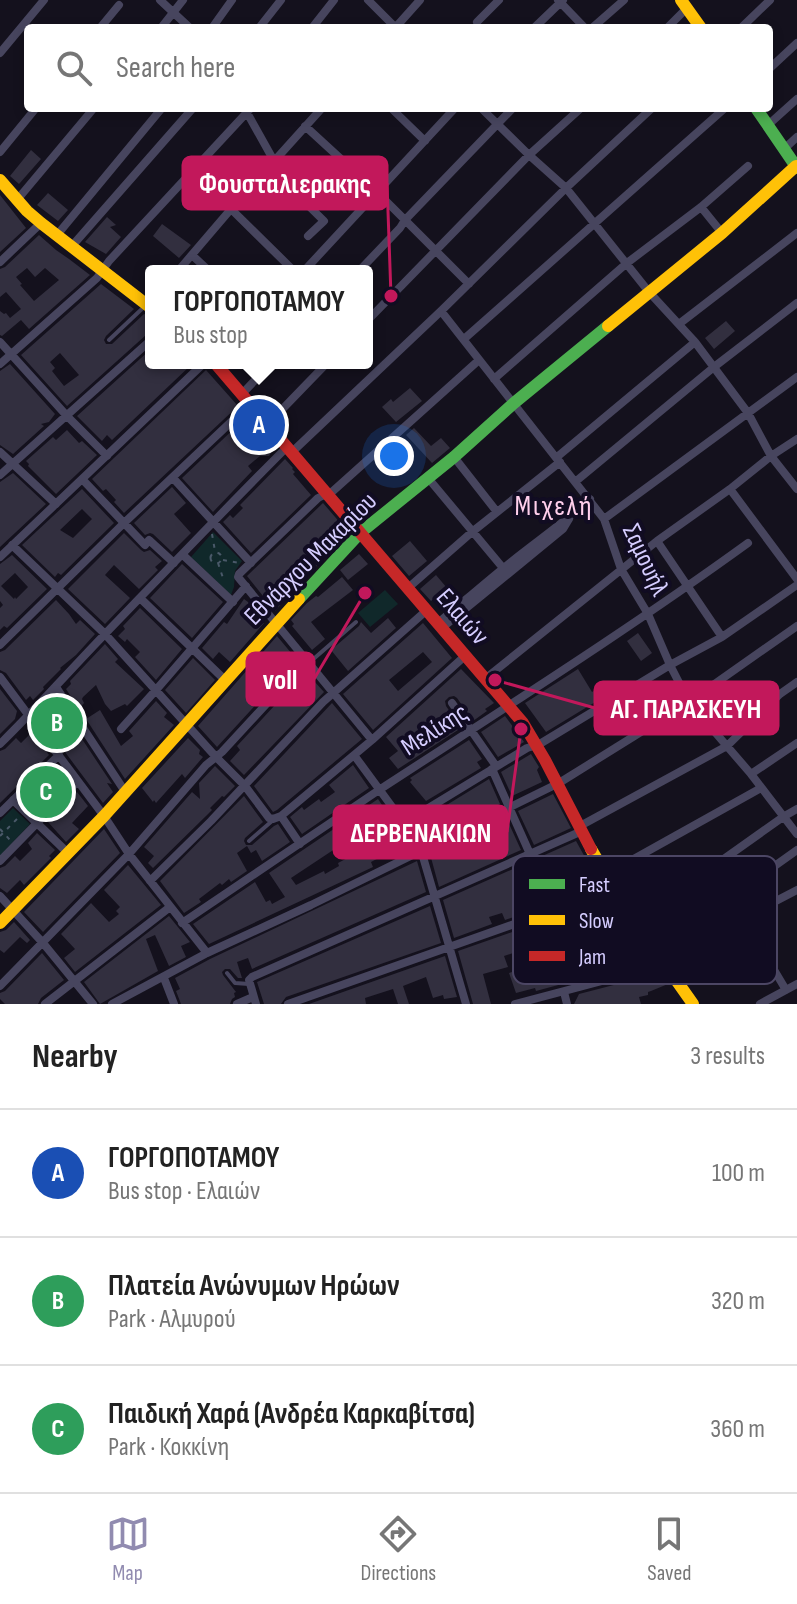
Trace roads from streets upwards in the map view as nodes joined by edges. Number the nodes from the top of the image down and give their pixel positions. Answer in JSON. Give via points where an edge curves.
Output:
{"nodes":[{"id":1,"x":44,"y":0,"type":"edge"},
{"id":2,"x":160,"y":0,"type":"edge"},
{"id":3,"x":183,"y":0,"type":"edge"},
{"id":4,"x":232,"y":0,"type":"edge"},
{"id":5,"x":281,"y":0,"type":"edge"},
{"id":6,"x":334,"y":0,"type":"edge"},
{"id":7,"x":368,"y":0,"type":"edge"},
{"id":8,"x":420,"y":0,"type":"edge"},
{"id":9,"x":499,"y":0,"type":"edge"},
{"id":10,"x":624,"y":0,"type":"edge"},
{"id":11,"x":770,"y":0,"type":"edge"},
{"id":12,"x":560,"y":1,"type":"edge"},
{"id":13,"x":684,"y":4,"type":"edge"},
{"id":14,"x":119,"y":5,"type":"dead end"},
{"id":15,"x":174,"y":13,"type":"junction"},
{"id":16,"x":477,"y":22,"type":"dead end"},
{"id":17,"x":24,"y":24,"type":"edge"},
{"id":18,"x":24,"y":24,"type":"edge"},
{"id":19,"x":103,"y":24,"type":"edge"},
{"id":20,"x":164,"y":24,"type":"edge"},
{"id":21,"x":186,"y":24,"type":"edge"},
{"id":22,"x":215,"y":24,"type":"edge"},
{"id":23,"x":262,"y":24,"type":"edge"},
{"id":24,"x":315,"y":24,"type":"edge"},
{"id":25,"x":391,"y":24,"type":"edge"},
{"id":26,"x":399,"y":24,"type":"edge"},
{"id":27,"x":538,"y":24,"type":"edge"},
{"id":28,"x":581,"y":24,"type":"edge"},
{"id":29,"x":597,"y":24,"type":"edge"},
{"id":30,"x":670,"y":24,"type":"edge"},
{"id":31,"x":698,"y":24,"type":"edge"},
{"id":32,"x":745,"y":24,"type":"edge"},
{"id":33,"x":797,"y":43,"type":"edge"},
{"id":34,"x":0,"y":53,"type":"edge"},
{"id":35,"x":773,"y":65,"type":"edge"},
{"id":36,"x":797,"y":99,"type":"edge"},
{"id":37,"x":33,"y":112,"type":"edge"},
{"id":38,"x":91,"y":112,"type":"edge"},
{"id":39,"x":159,"y":112,"type":"edge"},
{"id":40,"x":189,"y":112,"type":"edge"},
{"id":41,"x":244,"y":112,"type":"edge"},
{"id":42,"x":248,"y":112,"type":"edge"},
{"id":43,"x":318,"y":112,"type":"edge"},
{"id":44,"x":395,"y":112,"type":"edge"},
{"id":45,"x":451,"y":112,"type":"edge"},
{"id":46,"x":485,"y":112,"type":"edge"},
{"id":47,"x":509,"y":112,"type":"edge"},
{"id":48,"x":577,"y":112,"type":"edge"},
{"id":49,"x":648,"y":112,"type":"edge"},
{"id":50,"x":720,"y":112,"type":"edge"},
{"id":51,"x":759,"y":112,"type":"edge"},
{"id":52,"x":498,"y":124,"type":"junction"},
{"id":53,"x":768,"y":125,"type":"junction"},
{"id":54,"x":305,"y":126,"type":"junction"},
{"id":55,"x":797,"y":137,"type":"edge"},
{"id":56,"x":425,"y":141,"type":"junction"},
{"id":57,"x":784,"y":149,"type":"junction"},
{"id":58,"x":0,"y":152,"type":"edge"},
{"id":59,"x":529,"y":155,"type":"junction"},
{"id":60,"x":271,"y":164,"type":"junction"},
{"id":61,"x":748,"y":166,"type":"dead end"},
{"id":62,"x":796,"y":167,"type":"edge"},
{"id":63,"x":0,"y":180,"type":"edge"},
{"id":64,"x":566,"y":188,"type":"junction"},
{"id":65,"x":378,"y":193,"type":"junction"},
{"id":66,"x":17,"y":200,"type":"junction"},
{"id":67,"x":701,"y":207,"type":"junction"},
{"id":68,"x":231,"y":209,"type":"junction"},
{"id":69,"x":405,"y":220,"type":"junction"},
{"id":70,"x":41,"y":223,"type":"junction"},
{"id":71,"x":594,"y":223,"type":"junction"},
{"id":72,"x":722,"y":233,"type":"junction"},
{"id":73,"x":797,"y":233,"type":"edge"},
{"id":74,"x":57,"y":235,"type":"junction"},
{"id":75,"x":308,"y":236,"type":"dead end"},
{"id":76,"x":72,"y":246,"type":"junction"},
{"id":77,"x":436,"y":250,"type":"junction"},
{"id":78,"x":192,"y":255,"type":"junction"},
{"id":79,"x":0,"y":262,"type":"edge"},
{"id":80,"x":627,"y":263,"type":"junction"},
{"id":81,"x":183,"y":265,"type":"edge"},
{"id":82,"x":203,"y":265,"type":"edge"},
{"id":83,"x":288,"y":265,"type":"edge"},
{"id":84,"x":310,"y":265,"type":"edge"},
{"id":85,"x":364,"y":265,"type":"edge"},
{"id":86,"x":103,"y":271,"type":"junction"},
{"id":87,"x":469,"y":284,"type":"junction"},
{"id":88,"x":649,"y":292,"type":"junction"},
{"id":89,"x":145,"y":300,"type":"edge"},
{"id":90,"x":797,"y":303,"type":"edge"},
{"id":91,"x":441,"y":311,"type":"junction"},
{"id":92,"x":373,"y":315,"type":"edge"},
{"id":93,"x":679,"y":324,"type":"junction"},
{"id":94,"x":464,"y":339,"type":"junction"},
{"id":95,"x":0,"y":342,"type":"edge"},
{"id":96,"x":695,"y":342,"type":"junction"},
{"id":97,"x":145,"y":345,"type":"edge"},
{"id":98,"x":10,"y":354,"type":"junction"},
{"id":99,"x":479,"y":360,"type":"junction"},
{"id":100,"x":0,"y":364,"type":"edge"},
{"id":101,"x":714,"y":367,"type":"junction"},
{"id":102,"x":198,"y":369,"type":"edge"},
{"id":103,"x":222,"y":369,"type":"edge"},
{"id":104,"x":267,"y":369,"type":"edge"},
{"id":105,"x":321,"y":369,"type":"edge"},
{"id":106,"x":797,"y":377,"type":"edge"},
{"id":107,"x":494,"y":379,"type":"junction"},
{"id":108,"x":246,"y":399,"type":"junction"},
{"id":109,"x":514,"y":403,"type":"junction"},
{"id":110,"x":748,"y":413,"type":"junction"},
{"id":111,"x":67,"y":416,"type":"junction"},
{"id":112,"x":267,"y":425,"type":"junction"},
{"id":113,"x":797,"y":439,"type":"edge"},
{"id":114,"x":288,"y":450,"type":"junction"},
{"id":115,"x":0,"y":452,"type":"edge"},
{"id":116,"x":107,"y":456,"type":"junction"},
{"id":117,"x":771,"y":456,"type":"junction"},
{"id":118,"x":454,"y":457,"type":"junction"},
{"id":119,"x":558,"y":460,"type":"junction"},
{"id":120,"x":14,"y":463,"type":"junction"},
{"id":121,"x":0,"y":475,"type":"edge"},
{"id":122,"x":173,"y":478,"type":"junction"},
{"id":123,"x":428,"y":478,"type":"junction"},
{"id":124,"x":82,"y":479,"type":"junction"},
{"id":125,"x":575,"y":482,"type":"junction"},
{"id":126,"x":730,"y":489,"type":"junction"},
{"id":127,"x":797,"y":489,"type":"edge"},
{"id":128,"x":326,"y":494,"type":"junction"},
{"id":129,"x":590,"y":499,"type":"junction"},
{"id":130,"x":56,"y":504,"type":"junction"},
{"id":131,"x":497,"y":512,"type":"junction"},
{"id":132,"x":570,"y":518,"type":"junction"},
{"id":133,"x":604,"y":519,"type":"junction"},
{"id":134,"x":124,"y":523,"type":"junction"},
{"id":135,"x":211,"y":523,"type":"junction"},
{"id":136,"x":472,"y":532,"type":"junction"},
{"id":137,"x":360,"y":533,"type":"junction"},
{"id":138,"x":657,"y":541,"type":"junction"},
{"id":139,"x":748,"y":543,"type":"dead end"},
{"id":140,"x":12,"y":545,"type":"junction"},
{"id":141,"x":183,"y":555,"type":"junction"},
{"id":142,"x":0,"y":557,"type":"edge"},
{"id":143,"x":174,"y":563,"type":"junction"},
{"id":144,"x":250,"y":564,"type":"junction"},
{"id":145,"x":503,"y":568,"type":"junction"},
{"id":146,"x":621,"y":569,"type":"junction"},
{"id":147,"x":797,"y":579,"type":"edge"},
{"id":148,"x":797,"y":585,"type":"edge"},
{"id":149,"x":246,"y":586,"type":"junction"},
{"id":150,"x":688,"y":587,"type":"junction"},
{"id":151,"x":408,"y":588,"type":"junction"},
{"id":152,"x":58,"y":589,"type":"junction"},
{"id":153,"x":140,"y":598,"type":"junction"},
{"id":154,"x":230,"y":599,"type":"junction"},
{"id":155,"x":427,"y":610,"type":"junction"},
{"id":156,"x":648,"y":614,"type":"junction"},
{"id":157,"x":276,"y":623,"type":"junction"},
{"id":158,"x":440,"y":626,"type":"junction"},
{"id":159,"x":797,"y":626,"type":"edge"},
{"id":160,"x":105,"y":634,"type":"junction"},
{"id":161,"x":722,"y":637,"type":"junction"},
{"id":162,"x":0,"y":645,"type":"edge"},
{"id":163,"x":192,"y":649,"type":"junction"},
{"id":164,"x":466,"y":655,"type":"junction"},
{"id":165,"x":307,"y":662,"type":"junction"},
{"id":166,"x":670,"y":665,"type":"junction"},
{"id":167,"x":0,"y":677,"type":"edge"},
{"id":168,"x":486,"y":678,"type":"junction"},
{"id":169,"x":225,"y":680,"type":"junction"},
{"id":170,"x":797,"y":682,"type":"edge"},
{"id":171,"x":56,"y":687,"type":"junction"},
{"id":172,"x":156,"y":690,"type":"junction"},
{"id":173,"x":332,"y":694,"type":"junction"},
{"id":174,"x":689,"y":702,"type":"junction"},
{"id":175,"x":452,"y":703,"type":"dead end"},
{"id":176,"x":510,"y":706,"type":"junction"},
{"id":177,"x":28,"y":716,"type":"junction"},
{"id":178,"x":187,"y":725,"type":"junction"},
{"id":179,"x":121,"y":729,"type":"dead end"},
{"id":180,"x":83,"y":730,"type":"junction"},
{"id":181,"x":472,"y":730,"type":"junction"},
{"id":182,"x":372,"y":740,"type":"junction"},
{"id":183,"x":797,"y":743,"type":"edge"},
{"id":184,"x":0,"y":744,"type":"edge"},
{"id":185,"x":538,"y":745,"type":"junction"},
{"id":186,"x":727,"y":746,"type":"junction"},
{"id":187,"x":57,"y":753,"type":"junction"},
{"id":188,"x":354,"y":755,"type":"junction"},
{"id":189,"x":216,"y":757,"type":"junction"},
{"id":190,"x":494,"y":768,"type":"junction"},
{"id":191,"x":751,"y":774,"type":"junction"},
{"id":192,"x":78,"y":781,"type":"junction"},
{"id":193,"x":559,"y":783,"type":"junction"},
{"id":194,"x":245,"y":786,"type":"junction"},
{"id":195,"x":761,"y":788,"type":"junction"},
{"id":196,"x":379,"y":791,"type":"junction"},
{"id":197,"x":126,"y":793,"type":"junction"},
{"id":198,"x":13,"y":800,"type":"junction"},
{"id":199,"x":508,"y":807,"type":"junction"},
{"id":200,"x":797,"y":809,"type":"edge"},
{"id":201,"x":0,"y":813,"type":"edge"},
{"id":202,"x":104,"y":816,"type":"junction"},
{"id":203,"x":274,"y":817,"type":"junction"},
{"id":204,"x":783,"y":817,"type":"junction"},
{"id":205,"x":404,"y":823,"type":"junction"},
{"id":206,"x":37,"y":824,"type":"junction"},
{"id":207,"x":581,"y":828,"type":"junction"},
{"id":208,"x":797,"y":834,"type":"edge"},
{"id":209,"x":300,"y":844,"type":"junction"},
{"id":210,"x":421,"y":850,"type":"junction"},
{"id":211,"x":797,"y":850,"type":"edge"},
{"id":212,"x":69,"y":854,"type":"junction"},
{"id":213,"x":129,"y":854,"type":"junction"},
{"id":214,"x":530,"y":854,"type":"junction"},
{"id":215,"x":526,"y":856,"type":"edge"},
{"id":216,"x":595,"y":856,"type":"edge"},
{"id":217,"x":639,"y":856,"type":"edge"},
{"id":218,"x":728,"y":856,"type":"edge"},
{"id":219,"x":0,"y":861,"type":"edge"},
{"id":220,"x":513,"y":862,"type":"edge"},
{"id":221,"x":777,"y":864,"type":"edge"},
{"id":222,"x":150,"y":881,"type":"junction"},
{"id":223,"x":797,"y":890,"type":"edge"},
{"id":224,"x":0,"y":896,"type":"edge"},
{"id":225,"x":434,"y":897,"type":"junction"},
{"id":226,"x":777,"y":900,"type":"edge"},
{"id":227,"x":170,"y":907,"type":"junction"},
{"id":228,"x":13,"y":910,"type":"junction"},
{"id":229,"x":0,"y":923,"type":"edge"},
{"id":230,"x":182,"y":923,"type":"junction"},
{"id":231,"x":513,"y":924,"type":"edge"},
{"id":232,"x":43,"y":943,"type":"junction"},
{"id":233,"x":449,"y":947,"type":"junction"},
{"id":234,"x":207,"y":953,"type":"junction"},
{"id":235,"x":777,"y":975,"type":"edge"},
{"id":236,"x":164,"y":978,"type":"junction"},
{"id":237,"x":75,"y":981,"type":"junction"},
{"id":238,"x":593,"y":984,"type":"edge"},
{"id":239,"x":679,"y":984,"type":"edge"},
{"id":240,"x":797,"y":984,"type":"edge"},
{"id":241,"x":0,"y":986,"type":"edge"},
{"id":242,"x":786,"y":990,"type":"junction"},
{"id":243,"x":564,"y":992,"type":"junction"},
{"id":244,"x":254,"y":1001,"type":"edge"},
{"id":245,"x":45,"y":1004,"type":"edge"},
{"id":246,"x":93,"y":1004,"type":"edge"},
{"id":247,"x":112,"y":1004,"type":"edge"},
{"id":248,"x":174,"y":1004,"type":"edge"},
{"id":249,"x":237,"y":1004,"type":"edge"},
{"id":250,"x":288,"y":1004,"type":"edge"},
{"id":251,"x":466,"y":1004,"type":"edge"},
{"id":252,"x":515,"y":1004,"type":"edge"},
{"id":253,"x":567,"y":1004,"type":"edge"},
{"id":254,"x":693,"y":1004,"type":"edge"},
{"id":255,"x":760,"y":1004,"type":"edge"}],
"edges":[{"from":1,"to":18,"type":"street"},
{"from":2,"to":15,"type":"street"},
{"from":3,"to":15,"type":"street"},
{"from":4,"to":22,"type":"street"},
{"from":5,"to":23,"type":"street"},
{"from":6,"to":24,"type":"street"},
{"from":7,"to":25,"type":"street"},
{"from":8,"to":26,"type":"street"},
{"from":9,"to":16,"type":"street"},
{"from":10,"to":29,"type":"street"},
{"from":11,"to":32,"type":"street"},
{"from":12,"to":27,"type":"street"},
{"from":12,"to":28,"type":"street"},
{"from":13,"to":30,"type":"street"},
{"from":13,"to":31,"type":"street"},
{"from":14,"to":19,"type":"street"},
{"from":15,"to":20,"type":"street"},
{"from":15,"to":21,"type":"street"},
{"from":17,"to":34,"type":"street"},
{"from":33,"to":35,"type":"street"},
{"from":36,"to":53,"type":"street"},
{"from":37,"to":58,"type":"street"},
{"from":38,"to":66,"type":"street"},
{"from":39,"to":74,"type":"street"},
{"from":40,"to":76,"type":"street"},
{"from":41,"to":86,"type":"street"},
{"from":42,"to":60,"type":"street"},
{"from":43,"to":54,"type":"street"},
{"from":44,"to":56,"type":"street"},
{"from":45,"to":56,"type":"street"},
{"from":46,"to":52,"type":"street"},
{"from":47,"to":52,"type":"street"},
{"from":48,"to":59,"type":"street"},
{"from":49,"to":64,"type":"street"},
{"from":50,"to":71,"type":"street"},
{"from":51,"to":53,"type":"street"},
{"from":52,"to":59,"type":"street"},
{"from":52,"to":69,"type":"street"},
{"from":53,"to":57,"type":"street"},
{"from":54,"to":60,"type":"street"},
{"from":54,"to":65,"type":"street"},
{"from":55,"to":57,"type":"street"},
{"from":56,"to":65,"type":"street"},
{"from":57,"to":62,"type":"street"},
{"from":59,"to":64,"type":"street"},
{"from":59,"to":77,"type":"street"},
{"from":60,"to":68,"type":"street"},
{"from":60,"to":75,"type":"street","via":[[324,221]]},
{"from":61,"to":67,"type":"street"},
{"from":62,"to":72,"type":"street","name":"Εθνάρχου Μακαρίου"},
{"from":63,"to":66,"type":"street"},
{"from":64,"to":71,"type":"street"},
{"from":64,"to":87,"type":"street"},
{"from":65,"to":69,"type":"street"},
{"from":65,"to":84,"type":"street"},
{"from":66,"to":70,"type":"street"},
{"from":67,"to":72,"type":"street"},
{"from":67,"to":80,"type":"street"},
{"from":68,"to":78,"type":"street"},
{"from":68,"to":83,"type":"street"},
{"from":69,"to":77,"type":"street"},
{"from":69,"to":85,"type":"street"},
{"from":70,"to":74,"type":"street"},
{"from":70,"to":79,"type":"street"},
{"from":71,"to":80,"type":"street"},
{"from":71,"to":94,"type":"street"},
{"from":72,"to":88,"type":"street","name":"Εθνάρχου Μακαρίου"},
{"from":73,"to":93,"type":"street"},
{"from":74,"to":76,"type":"street"},
{"from":76,"to":86,"type":"street"},
{"from":77,"to":87,"type":"street"},
{"from":77,"to":92,"type":"street"},
{"from":78,"to":81,"type":"street"},
{"from":78,"to":82,"type":"street"},
{"from":80,"to":88,"type":"street"},
{"from":80,"to":107,"type":"street"},
{"from":86,"to":89,"type":"street"},
{"from":86,"to":98,"type":"street"},
{"from":87,"to":91,"type":"street"},
{"from":88,"to":93,"type":"street"},
{"from":88,"to":109,"type":"street","name":"Εθνάρχου Μακαρίου"},
{"from":90,"to":101,"type":"street"},
{"from":91,"to":94,"type":"street","name":"Σαμουήλ"},
{"from":91,"to":114,"type":"street"},
{"from":93,"to":96,"type":"street"},
{"from":94,"to":99,"type":"street","name":"Σαμουήλ"},
{"from":95,"to":98,"type":"street"},
{"from":96,"to":101,"type":"street"},
{"from":96,"to":119,"type":"street"},
{"from":97,"to":111,"type":"street"},
{"from":98,"to":100,"type":"street"},
{"from":98,"to":111,"type":"street"},
{"from":99,"to":107,"type":"street","name":"Σαμουήλ"},
{"from":99,"to":128,"type":"street"},
{"from":101,"to":110,"type":"street"},
{"from":101,"to":125,"type":"street"},
{"from":102,"to":116,"type":"street"},
{"from":103,"to":108,"type":"street","name":"Ελαιών"},
{"from":104,"to":108,"type":"street"},
{"from":105,"to":112,"type":"street"},
{"from":106,"to":110,"type":"street"},
{"from":107,"to":109,"type":"street","name":"Σαμουήλ"},
{"from":108,"to":112,"type":"street","name":"Ελαιών"},
{"from":108,"to":122,"type":"street"},
{"from":109,"to":118,"type":"street","name":"Εθνάρχου Μακαρίου"},
{"from":109,"to":119,"type":"street","name":"Σαμουήλ"},
{"from":110,"to":117,"type":"street"},
{"from":110,"to":133,"type":"street"},
{"from":111,"to":116,"type":"street"},
{"from":111,"to":120,"type":"street"},
{"from":112,"to":114,"type":"street","name":"Ελαιών"},
{"from":113,"to":117,"type":"street"},
{"from":114,"to":128,"type":"street","name":"Ελαιών"},
{"from":114,"to":135,"type":"street"},
{"from":115,"to":120,"type":"street"},
{"from":116,"to":124,"type":"street"},
{"from":117,"to":126,"type":"street"},
{"from":117,"to":127,"type":"street"},
{"from":118,"to":123,"type":"street","name":"Εθνάρχου Μακαρίου"},
{"from":118,"to":131,"type":"street"},
{"from":119,"to":125,"type":"street","name":"Σαμουήλ"},
{"from":119,"to":131,"type":"street"},
{"from":120,"to":121,"type":"street"},
{"from":120,"to":130,"type":"street"},
{"from":122,"to":134,"type":"street"},
{"from":122,"to":135,"type":"street"},
{"from":123,"to":136,"type":"street"},
{"from":123,"to":137,"type":"street","name":"Εθνάρχου Μακαρίου"},
{"from":124,"to":130,"type":"street"},
{"from":124,"to":134,"type":"street"},
{"from":125,"to":129,"type":"street","name":"Σαμουήλ"},
{"from":126,"to":138,"type":"street"},
{"from":126,"to":147,"type":"street"},
{"from":128,"to":137,"type":"street","name":"Ελαιών"},
{"from":128,"to":144,"type":"street"},
{"from":129,"to":132,"type":"street"},
{"from":129,"to":133,"type":"street","name":"Σαμουήλ"},
{"from":130,"to":140,"type":"street"},
{"from":131,"to":136,"type":"street"},
{"from":132,"to":145,"type":"street"},
{"from":132,"to":158,"type":"street"},
{"from":133,"to":146,"type":"street","name":"Σαμουήλ"},
{"from":134,"to":143,"type":"street","via":[[145,545],[149,540]]},
{"from":134,"to":152,"type":"street"},
{"from":135,"to":141,"type":"street"},
{"from":135,"to":144,"type":"street"},
{"from":136,"to":145,"type":"street"},
{"from":136,"to":151,"type":"street"},
{"from":137,"to":151,"type":"street","name":"Ελαιών"},
{"from":137,"to":157,"type":"street","name":"Εθνάρχου Μακαρίου"},
{"from":138,"to":146,"type":"street"},
{"from":138,"to":150,"type":"street"},
{"from":139,"to":150,"type":"street","name":"Μελίκης"},
{"from":140,"to":142,"type":"street"},
{"from":140,"to":152,"type":"street"},
{"from":141,"to":143,"type":"street"},
{"from":141,"to":154,"type":"street"},
{"from":143,"to":153,"type":"street"},
{"from":144,"to":149,"type":"street","via":[[238,577]]},
{"from":145,"to":158,"type":"street"},
{"from":146,"to":156,"type":"street","name":"Σαμουήλ"},
{"from":146,"to":168,"type":"street"},
{"from":148,"to":161,"type":"street"},
{"from":149,"to":154,"type":"street"},
{"from":149,"to":157,"type":"street"},
{"from":150,"to":156,"type":"street","name":"Μελίκης"},
{"from":150,"to":161,"type":"street"},
{"from":151,"to":155,"type":"street","name":"Ελαιών"},
{"from":152,"to":160,"type":"street"},
{"from":152,"to":162,"type":"street"},
{"from":153,"to":160,"type":"street"},
{"from":153,"to":163,"type":"street"},
{"from":154,"to":163,"type":"street"},
{"from":155,"to":158,"type":"street","name":"Ελαιών"},
{"from":155,"to":173,"type":"street"},
{"from":156,"to":166,"type":"street","name":"Σαμουήλ"},
{"from":156,"to":176,"type":"street","name":"Μελίκης"},
{"from":157,"to":165,"type":"street"},
{"from":157,"to":169,"type":"street","name":"Εθνάρχου Μακαρίου"},
{"from":158,"to":164,"type":"street","name":"Ελαιών"},
{"from":159,"to":174,"type":"street"},
{"from":160,"to":171,"type":"street"},
{"from":160,"to":172,"type":"street"},
{"from":161,"to":166,"type":"street"},
{"from":163,"to":169,"type":"street"},
{"from":163,"to":172,"type":"street"},
{"from":164,"to":168,"type":"street","name":"Ελαιών"},
{"from":164,"to":182,"type":"street"},
{"from":165,"to":173,"type":"street"},
{"from":165,"to":189,"type":"street"},
{"from":166,"to":174,"type":"street","name":"Σαμουήλ"},
{"from":166,"to":185,"type":"street"},
{"from":167,"to":177,"type":"street"},
{"from":168,"to":176,"type":"street","name":"Ελαιών"},
{"from":169,"to":178,"type":"street","name":"Εθνάρχου Μακαρίου"},
{"from":170,"to":186,"type":"street"},
{"from":171,"to":177,"type":"street"},
{"from":171,"to":180,"type":"street"},
{"from":172,"to":178,"type":"street"},
{"from":172,"to":179,"type":"street"},
{"from":173,"to":182,"type":"street"},
{"from":173,"to":194,"type":"street"},
{"from":174,"to":186,"type":"street","name":"Σαμουήλ"},
{"from":174,"to":193,"type":"street"},
{"from":175,"to":181,"type":"street"},
{"from":176,"to":181,"type":"street","name":"Μελίκης"},
{"from":176,"to":185,"type":"street","name":"Ελαιών"},
{"from":177,"to":184,"type":"street"},
{"from":177,"to":187,"type":"street"},
{"from":178,"to":189,"type":"street"},
{"from":178,"to":197,"type":"street","name":"Εθνάρχου Μακαρίου"},
{"from":180,"to":187,"type":"street"},
{"from":180,"to":197,"type":"street"},
{"from":181,"to":190,"type":"street"},
{"from":181,"to":196,"type":"street","name":"Μελίκης"},
{"from":182,"to":188,"type":"street"},
{"from":183,"to":191,"type":"street"},
{"from":185,"to":190,"type":"street"},
{"from":185,"to":193,"type":"street","name":"Ελαιών"},
{"from":186,"to":191,"type":"street","name":"Σαμουήλ"},
{"from":186,"to":207,"type":"street"},
{"from":187,"to":192,"type":"street"},
{"from":187,"to":198,"type":"street"},
{"from":188,"to":196,"type":"street"},
{"from":188,"to":203,"type":"street"},
{"from":189,"to":194,"type":"street"},
{"from":189,"to":213,"type":"street"},
{"from":190,"to":199,"type":"street"},
{"from":190,"to":205,"type":"street"},
{"from":191,"to":195,"type":"street","name":"Σαμουήλ"},
{"from":192,"to":202,"type":"street"},
{"from":192,"to":206,"type":"street"},
{"from":193,"to":199,"type":"street"},
{"from":193,"to":207,"type":"street","name":"Ελαιών"},
{"from":194,"to":203,"type":"street"},
{"from":194,"to":222,"type":"street"},
{"from":195,"to":204,"type":"street","name":"Σαμουήλ"},
{"from":195,"to":217,"type":"street"},
{"from":196,"to":205,"type":"street"},
{"from":196,"to":209,"type":"street","name":"Μελίκης"},
{"from":197,"to":202,"type":"street","name":"Εθνάρχου Μακαρίου"},
{"from":198,"to":201,"type":"street"},
{"from":198,"to":206,"type":"street"},
{"from":199,"to":210,"type":"street"},
{"from":199,"to":214,"type":"street"},
{"from":200,"to":204,"type":"street"},
{"from":202,"to":212,"type":"street","name":"Εθνάρχου Μακαρίου"},
{"from":202,"to":213,"type":"street"},
{"from":203,"to":209,"type":"street"},
{"from":204,"to":208,"type":"street","name":"Σαμουήλ"},
{"from":204,"to":218,"type":"street"},
{"from":205,"to":210,"type":"street"},
{"from":206,"to":212,"type":"street"},
{"from":206,"to":219,"type":"street"},
{"from":207,"to":214,"type":"street"},
{"from":207,"to":216,"type":"street","name":"Ελαιών"},
{"from":209,"to":230,"type":"street","name":"Μελίκης"},
{"from":210,"to":225,"type":"street"},
{"from":210,"to":234,"type":"street"},
{"from":211,"to":221,"type":"street"},
{"from":212,"to":228,"type":"street","name":"Εθνάρχου Μακαρίου"},
{"from":213,"to":222,"type":"street"},
{"from":213,"to":232,"type":"street"},
{"from":214,"to":215,"type":"street"},
{"from":220,"to":225,"type":"street"},
{"from":222,"to":227,"type":"street"},
{"from":223,"to":226,"type":"street"},
{"from":224,"to":228,"type":"street"},
{"from":225,"to":233,"type":"street"},
{"from":225,"to":244,"type":"street","via":[[252,977]]},
{"from":227,"to":230,"type":"street"},
{"from":227,"to":237,"type":"street"},
{"from":228,"to":229,"type":"street","name":"Εθνάρχου Μακαρίου"},
{"from":228,"to":232,"type":"street"},
{"from":230,"to":234,"type":"street"},
{"from":231,"to":233,"type":"street"},
{"from":232,"to":237,"type":"street"},
{"from":232,"to":241,"type":"street"},
{"from":233,"to":250,"type":"street"},
{"from":233,"to":251,"type":"street"},
{"from":234,"to":236,"type":"street"},
{"from":235,"to":242,"type":"street"},
{"from":236,"to":247,"type":"street"},
{"from":236,"to":248,"type":"street"},
{"from":237,"to":245,"type":"street"},
{"from":237,"to":246,"type":"street"},
{"from":238,"to":243,"type":"street"},
{"from":239,"to":254,"type":"street","name":"Ελαιών"},
{"from":240,"to":242,"type":"street"},
{"from":242,"to":255,"type":"street"},
{"from":243,"to":252,"type":"street"},
{"from":243,"to":253,"type":"street"},
{"from":244,"to":249,"type":"street"}]}
